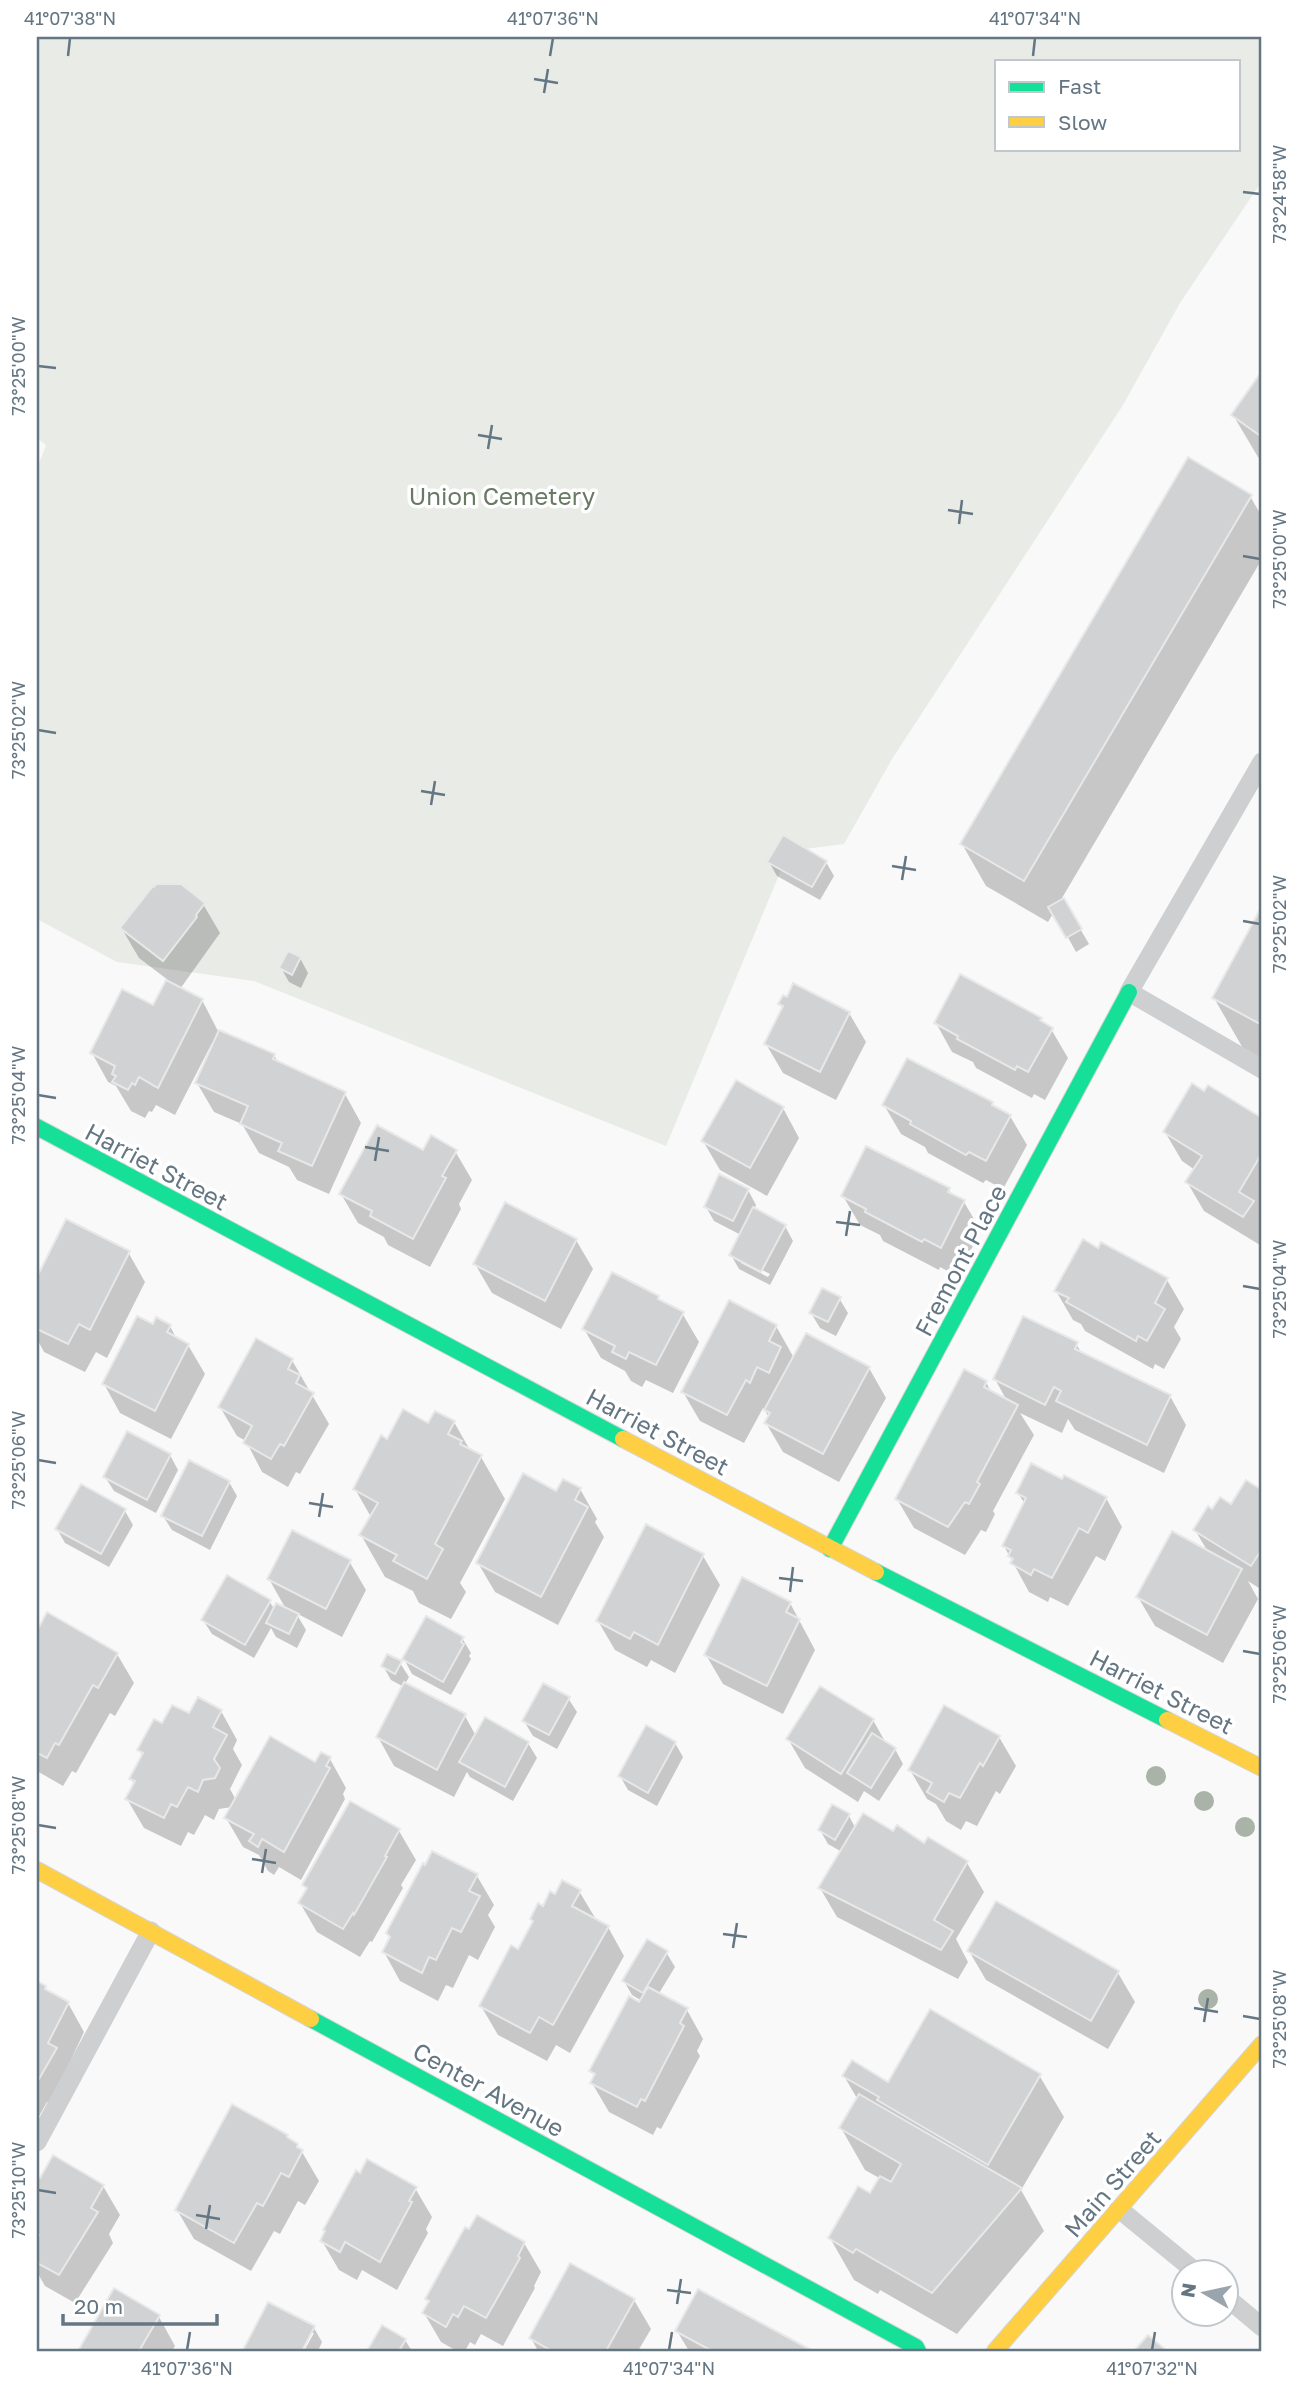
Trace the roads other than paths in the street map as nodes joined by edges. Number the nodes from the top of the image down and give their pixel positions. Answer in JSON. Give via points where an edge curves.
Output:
{"nodes":[{"id":1,"x":1262,"y":762,"type":"edge"},
{"id":2,"x":1129,"y":992,"type":"junction"},
{"id":3,"x":1262,"y":1069,"type":"edge"},
{"id":4,"x":37,"y":1127,"type":"edge"},
{"id":5,"x":830,"y":1549,"type":"junction"},
{"id":6,"x":1262,"y":1768,"type":"edge"},
{"id":7,"x":37,"y":1870,"type":"edge"},
{"id":8,"x":151,"y":1931,"type":"junction"},
{"id":9,"x":1262,"y":2044,"type":"edge"},
{"id":10,"x":37,"y":2142,"type":"edge"},
{"id":11,"x":1119,"y":2208,"type":"junction"},
{"id":12,"x":1178,"y":2258,"type":"edge"},
{"id":13,"x":1240,"y":2309,"type":"edge"},
{"id":14,"x":1262,"y":2327,"type":"edge"},
{"id":15,"x":918,"y":2351,"type":"edge"},
{"id":16,"x":995,"y":2351,"type":"edge"}],
"edges":[{"from":1,"to":2,"type":"lane"},
{"from":2,"to":3,"type":"lane"},
{"from":2,"to":5,"type":"street","name":"Fremont Place"},
{"from":4,"to":5,"type":"street","name":"Harriet Street"},
{"from":5,"to":6,"type":"street","name":"Harriet Street"},
{"from":7,"to":8,"type":"street","name":"Center Avenue"},
{"from":8,"to":10,"type":"lane"},
{"from":8,"to":15,"type":"street","name":"Center Avenue"},
{"from":9,"to":11,"type":"street","name":"Main Street"},
{"from":11,"to":12,"type":"lane"},
{"from":11,"to":16,"type":"street","name":"Main Street"},
{"from":13,"to":14,"type":"lane"}]}
